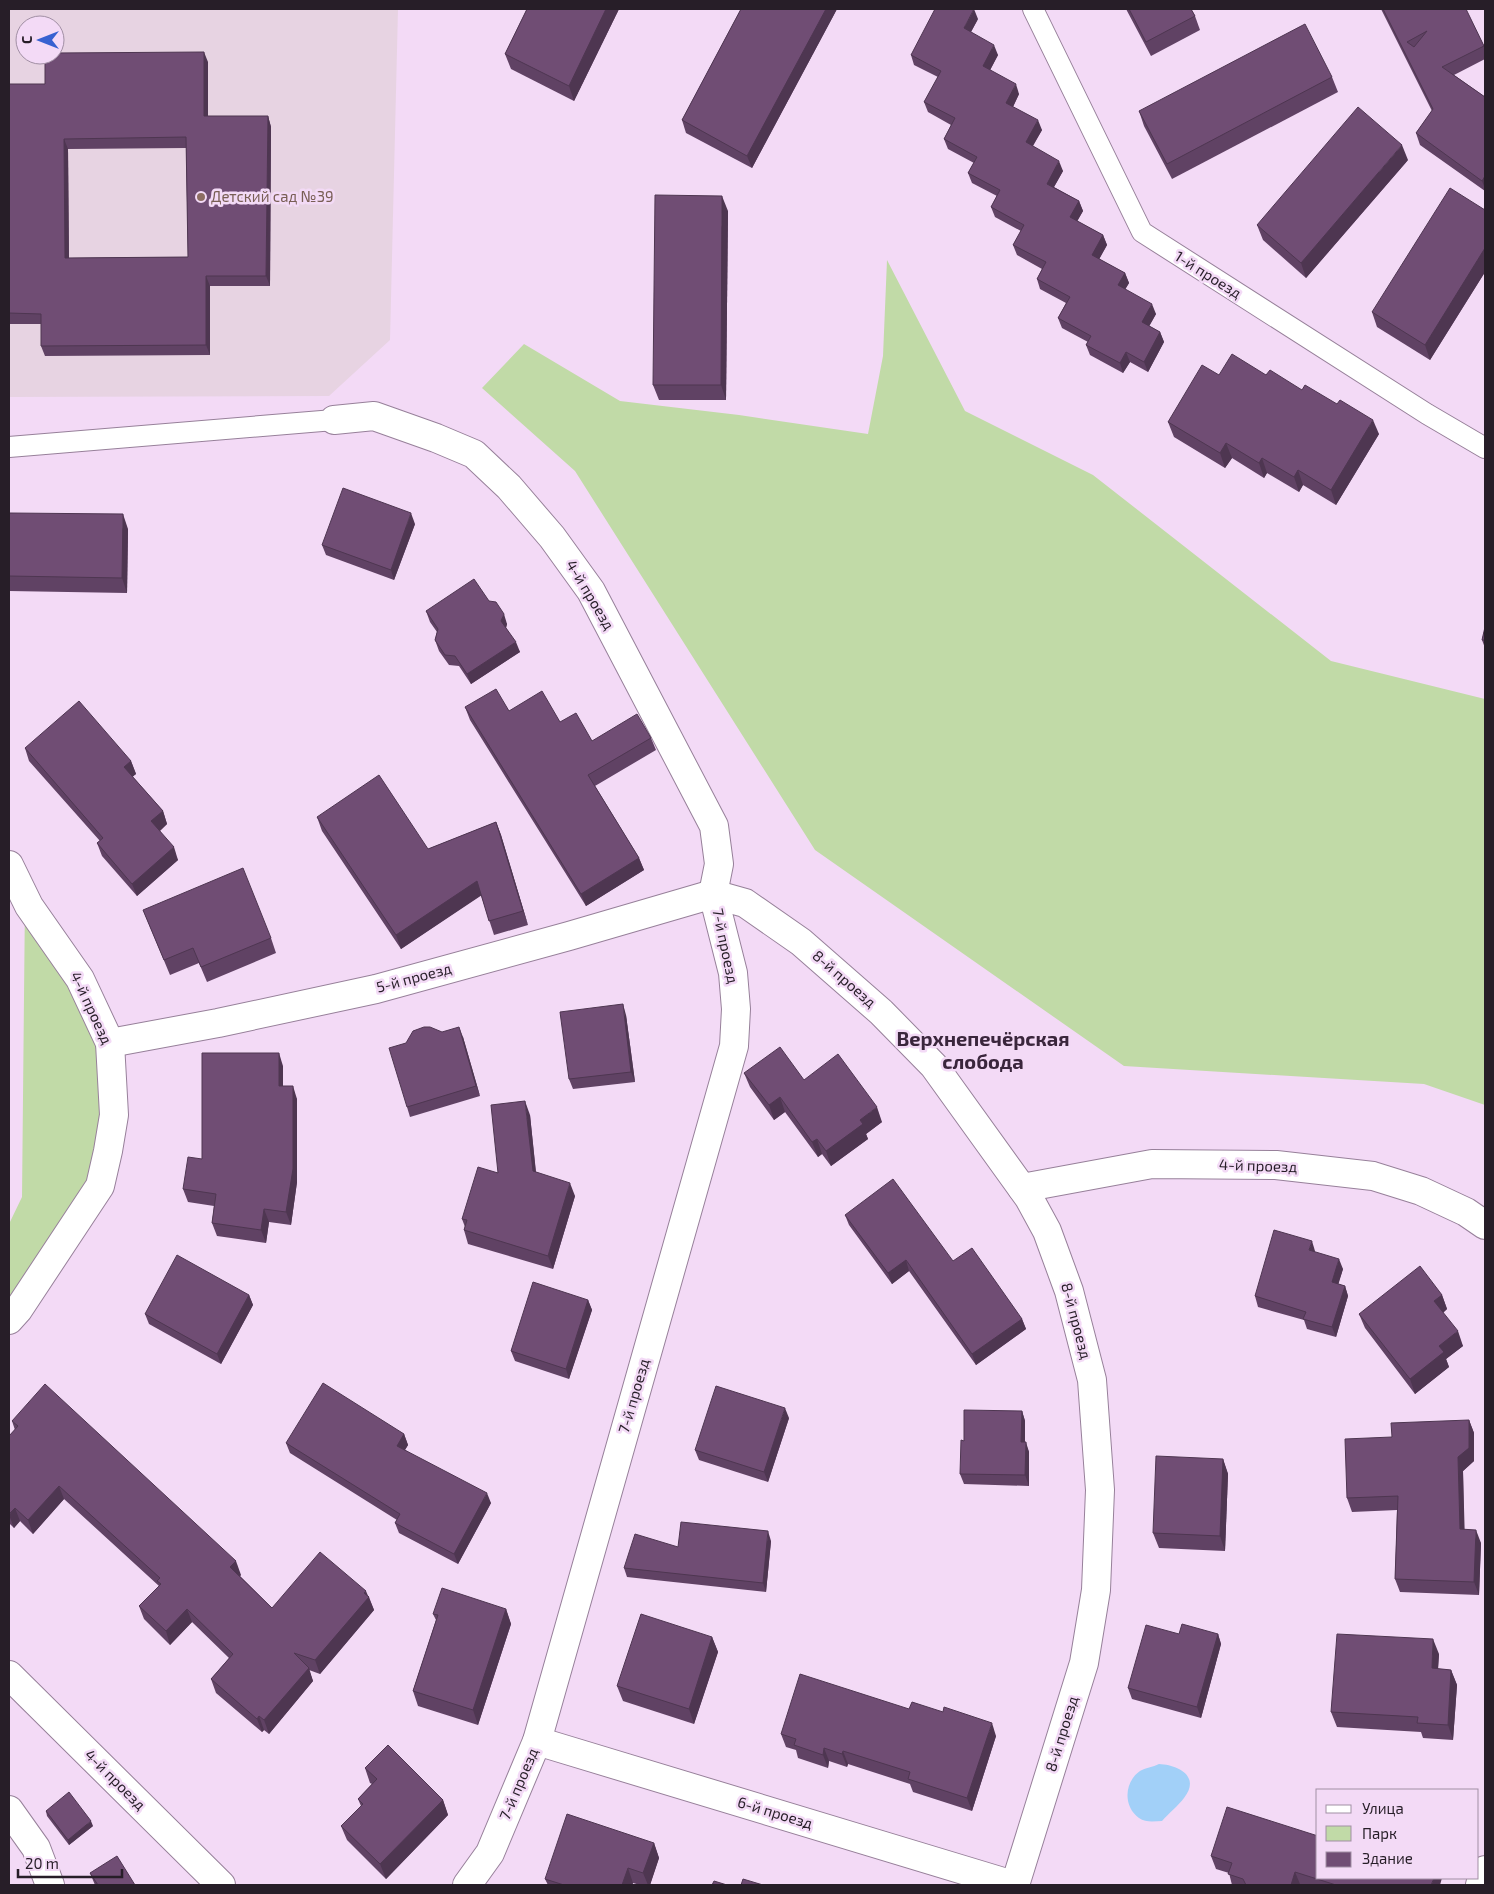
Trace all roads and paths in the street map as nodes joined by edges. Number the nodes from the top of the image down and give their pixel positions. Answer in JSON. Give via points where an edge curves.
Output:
{"nodes":[{"id":1,"x":1033,"y":9,"type":"edge"},
{"id":2,"x":334,"y":420,"type":"joint"},
{"id":3,"x":9,"y":447,"type":"edge"},
{"id":4,"x":1485,"y":448,"type":"edge"},
{"id":5,"x":9,"y":865,"type":"edge"},
{"id":6,"x":713,"y":894,"type":"junction"},
{"id":7,"x":110,"y":1043,"type":"junction"},
{"id":8,"x":1022,"y":1188,"type":"junction"},
{"id":9,"x":1485,"y":1225,"type":"edge"},
{"id":10,"x":9,"y":1320,"type":"edge"},
{"id":11,"x":9,"y":1675,"type":"edge"},
{"id":12,"x":537,"y":1741,"type":"junction"},
{"id":13,"x":9,"y":1810,"type":"edge"},
{"id":14,"x":1485,"y":1870,"type":"edge"},
{"id":15,"x":50,"y":1885,"type":"edge"},
{"id":16,"x":221,"y":1885,"type":"edge"},
{"id":17,"x":467,"y":1885,"type":"edge"},
{"id":18,"x":1014,"y":1885,"type":"edge"},
{"id":19,"x":1480,"y":1885,"type":"edge"}],
"edges":[{"from":1,"to":4,"type":"lane","name":"1-й проезд","via":[[1142,232]]},
{"from":2,"to":3,"type":"lane"},
{"from":2,"to":6,"type":"street","name":"4-й проезд","via":[[374,416],[474,454],[509,487],[552,537],[591,591],[714,826],[719,864]]},
{"from":5,"to":7,"type":"street","name":"4-й проезд","via":[[29,906],[80,979]]},
{"from":6,"to":7,"type":"street","name":"5-й проезд","via":[[376,989]]},
{"from":6,"to":8,"type":"street","name":"8-й проезд","via":[[744,903],[801,942],[881,1012],[934,1066]]},
{"from":6,"to":12,"type":"street","name":"7-й проезд","via":[[733,973],[736,1009],[734,1046]]},
{"from":7,"to":10,"type":"street","name":"4-й проезд","via":[[114,1115],[100,1186]]},
{"from":8,"to":9,"type":"street","name":"4-й проезд","via":[[1152,1164],[1276,1165],[1373,1176],[1421,1191],[1466,1212]]},
{"from":8,"to":18,"type":"street","name":"8-й проезд","via":[[1047,1231],[1069,1291],[1092,1380],[1100,1490],[1096,1590],[1084,1663]]},
{"from":11,"to":16,"type":"street","name":"4-й проезд"},
{"from":12,"to":17,"type":"street","name":"7-й проезд","via":[[490,1853]]},
{"from":12,"to":18,"type":"street","name":"6-й проезд"},
{"from":13,"to":15,"type":"street","via":[[36,1848]]},
{"from":14,"to":19,"type":"street"}]}
